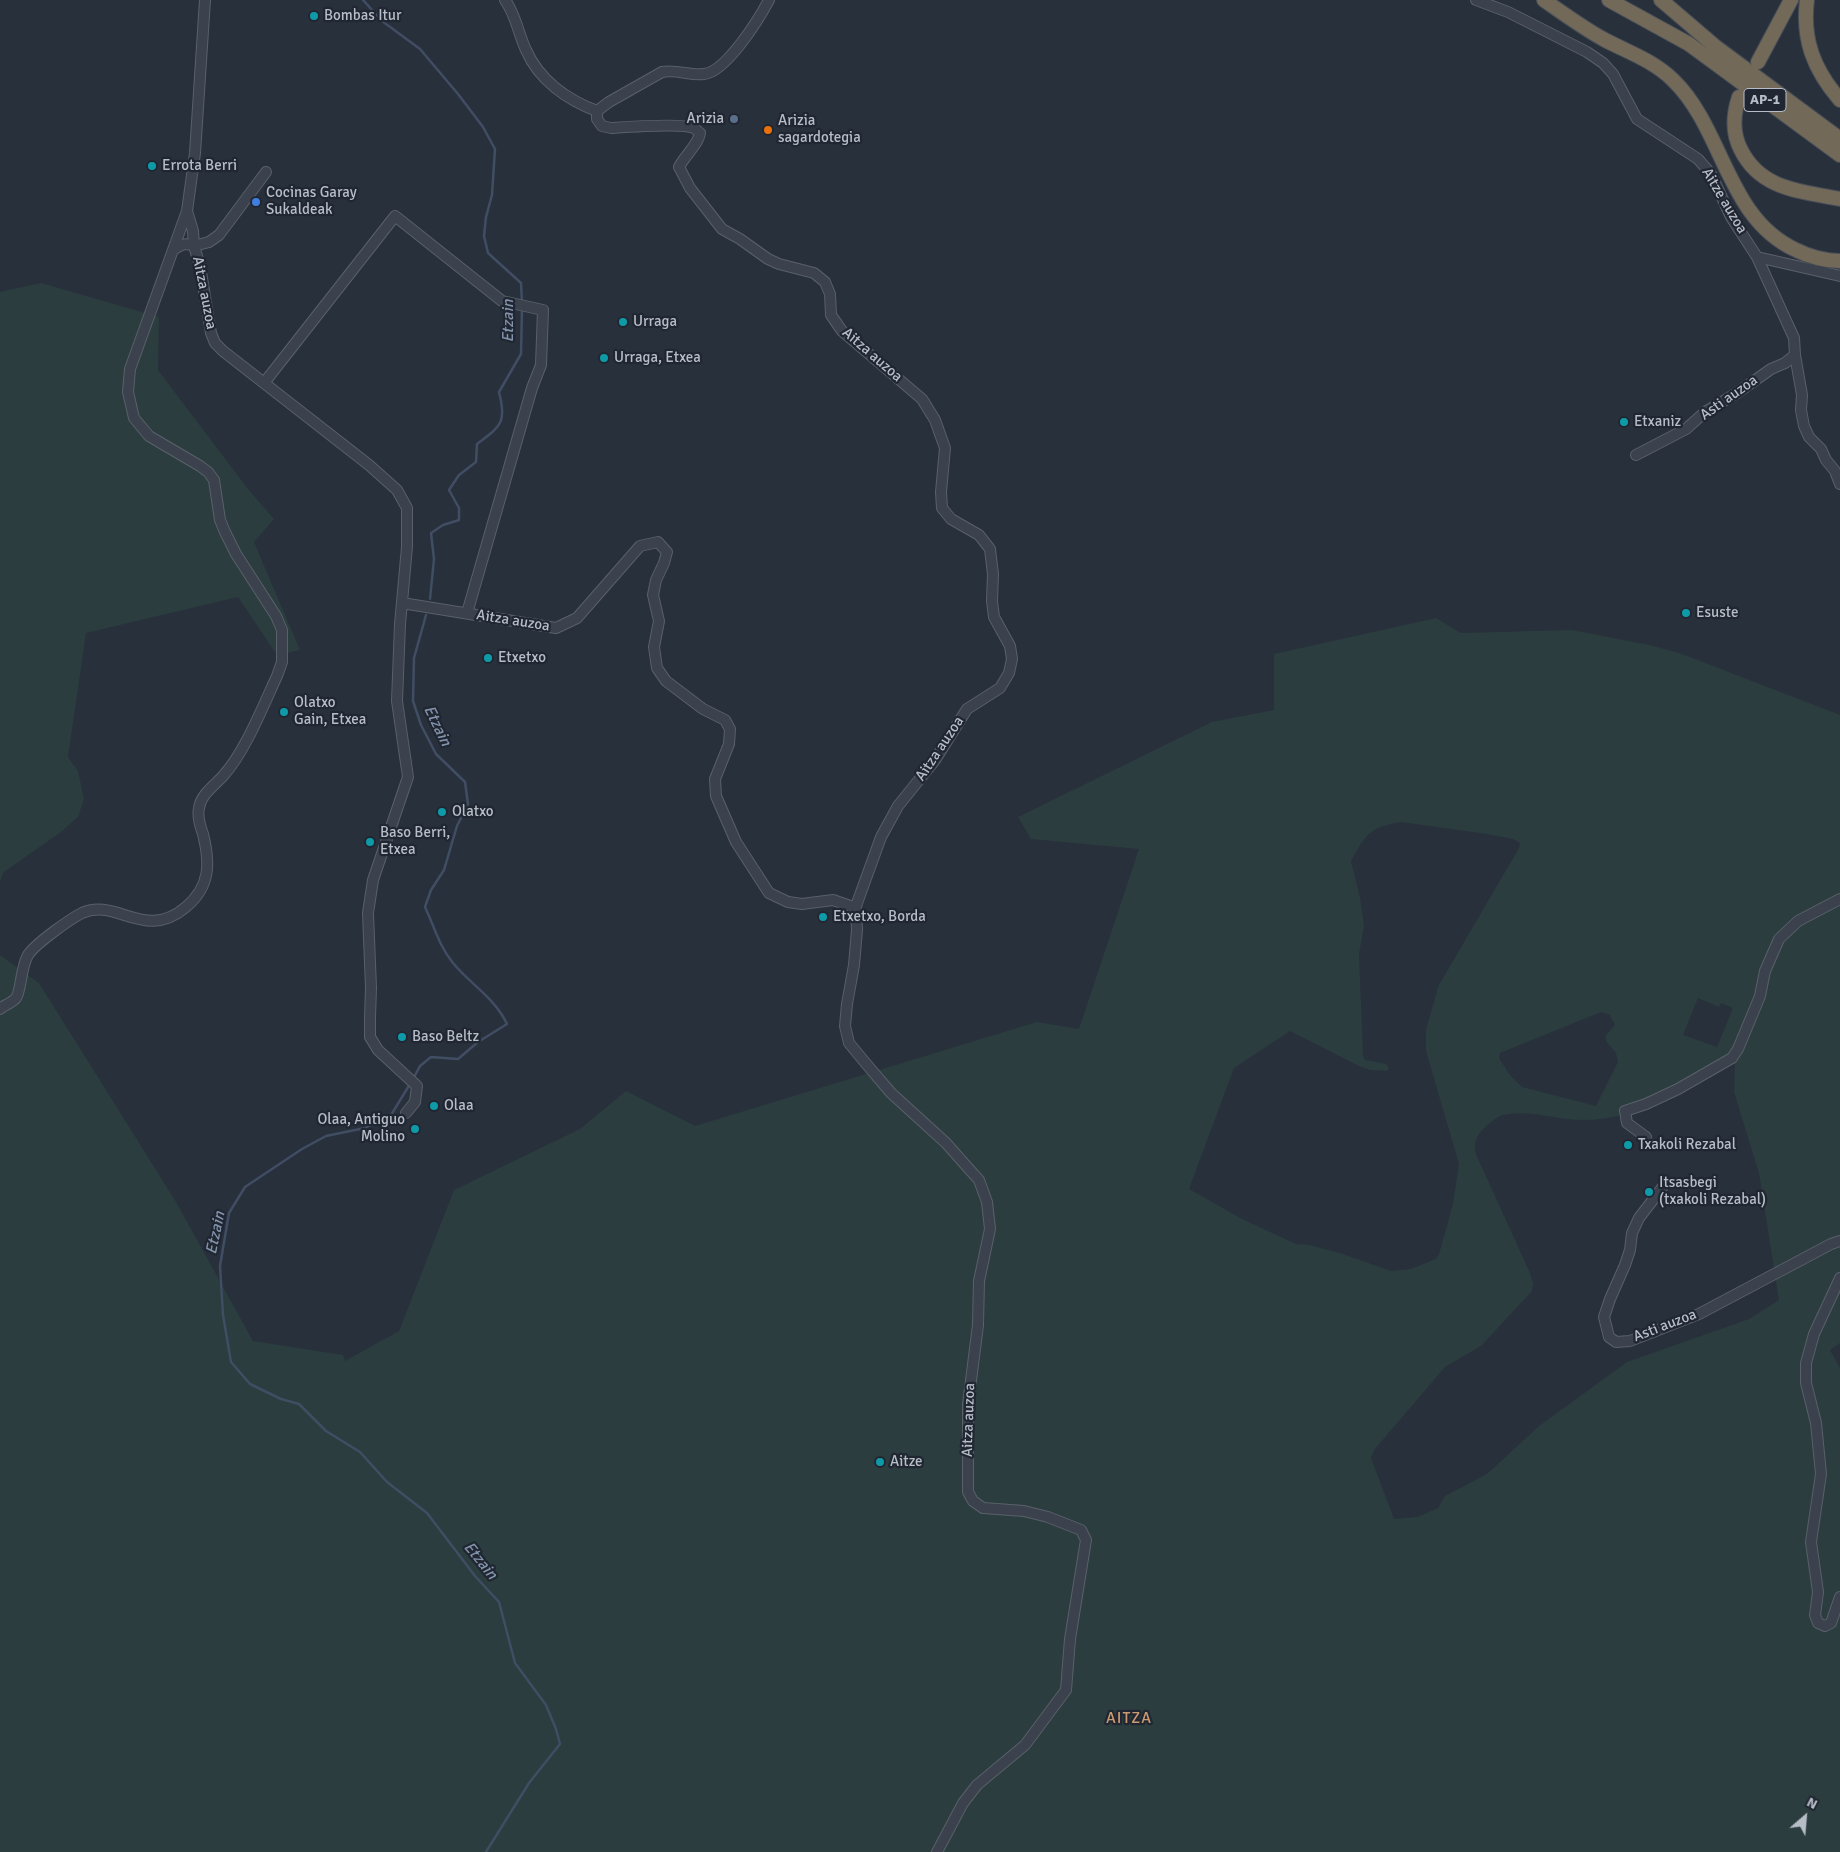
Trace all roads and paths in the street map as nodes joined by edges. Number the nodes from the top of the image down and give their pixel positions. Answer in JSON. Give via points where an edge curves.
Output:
{"nodes":[{"id":1,"x":205,"y":0,"type":"edge"},
{"id":2,"x":504,"y":0,"type":"edge"},
{"id":3,"x":769,"y":0,"type":"edge"},
{"id":4,"x":1476,"y":0,"type":"edge"},
{"id":5,"x":1544,"y":0,"type":"edge"},
{"id":6,"x":1609,"y":0,"type":"edge"},
{"id":7,"x":1661,"y":0,"type":"edge"},
{"id":8,"x":1791,"y":0,"type":"edge"},
{"id":9,"x":1807,"y":0,"type":"edge"},
{"id":10,"x":1758,"y":62,"type":"dead end"},
{"id":11,"x":1739,"y":97,"type":"dead end"},
{"id":12,"x":1840,"y":100,"type":"edge"},
{"id":13,"x":597,"y":111,"type":"junction"},
{"id":14,"x":1840,"y":139,"type":"edge"},
{"id":15,"x":1840,"y":156,"type":"edge"},
{"id":16,"x":266,"y":172,"type":"dead end"},
{"id":17,"x":1840,"y":199,"type":"edge"},
{"id":18,"x":187,"y":211,"type":"junction"},
{"id":19,"x":194,"y":246,"type":"junction"},
{"id":20,"x":173,"y":250,"type":"junction"},
{"id":21,"x":1757,"y":257,"type":"junction"},
{"id":22,"x":1840,"y":261,"type":"edge"},
{"id":23,"x":1840,"y":276,"type":"edge"},
{"id":24,"x":1794,"y":355,"type":"junction"},
{"id":25,"x":264,"y":383,"type":"junction"},
{"id":26,"x":1636,"y":455,"type":"dead end"},
{"id":27,"x":1840,"y":484,"type":"edge"},
{"id":28,"x":402,"y":603,"type":"junction"},
{"id":29,"x":467,"y":613,"type":"junction"},
{"id":30,"x":1840,"y":899,"type":"edge"},
{"id":31,"x":856,"y":908,"type":"junction"},
{"id":32,"x":0,"y":1009,"type":"edge"},
{"id":33,"x":406,"y":1113,"type":"dead end"},
{"id":34,"x":1646,"y":1137,"type":"dead end"},
{"id":35,"x":1662,"y":1188,"type":"dead end"},
{"id":36,"x":1840,"y":1241,"type":"edge"},
{"id":37,"x":1840,"y":1278,"type":"edge"},
{"id":38,"x":1840,"y":1597,"type":"edge"},
{"id":39,"x":937,"y":1852,"type":"edge"}],
"edges":[{"from":1,"to":18,"type":"street","via":[[195,153]]},
{"from":2,"to":13,"type":"street","via":[[536,68],[564,95]]},
{"from":3,"to":13,"type":"street","via":[[734,54],[714,72],[662,72]]},
{"from":4,"to":21,"type":"street","name":"Aitze auzoa","via":[[1508,12],[1603,63],[1637,119],[1698,159],[1711,174],[1731,217]]},
{"from":5,"to":22,"type":"highway","via":[[1580,26],[1654,64],[1671,78],[1692,102],[1734,187],[1756,219],[1789,247],[1812,257]]},
{"from":6,"to":15,"type":"highway","number":"AP-1","via":[[1689,44]]},
{"from":7,"to":14,"type":"highway","number":"AP-1","via":[[1716,47]]},
{"from":8,"to":10,"type":"highway"},
{"from":9,"to":12,"type":"highway","via":[[1805,18],[1809,47],[1818,70]]},
{"from":11,"to":17,"type":"highway","via":[[1734,122],[1736,138],[1744,157],[1757,172],[1788,188]]},
{"from":13,"to":31,"type":"street","name":"Aitza auzoa","via":[[597,119],[602,126],[611,128],[693,127],[700,133],[700,138],[679,167],[690,188],[722,229],[768,259],[814,273],[825,282],[830,294],[831,315],[842,331],[922,400],[935,420],[945,448],[940,492],[942,508],[951,519],[979,535],[990,549],[994,617],[1010,646],[1012,660],[1009,673],[1000,688],[966,710],[935,760],[898,806],[881,837]]},
{"from":16,"to":19,"type":"street","via":[[219,235]]},
{"from":18,"to":19,"type":"street"},
{"from":18,"to":20,"type":"street"},
{"from":19,"to":20,"type":"street","name":"Aitza auzoa","via":[[188,243]]},
{"from":19,"to":25,"type":"street","name":"Aitza auzoa","via":[[210,333],[215,343]]},
{"from":20,"to":32,"type":"street","via":[[130,370],[128,392],[134,418],[149,436],[200,466],[214,480],[224,532],[282,630],[282,662],[236,760],[203,796],[198,817],[208,868],[205,882],[196,896],[174,915],[156,921],[139,920],[110,911],[82,913],[37,944],[28,956],[19,992]]},
{"from":21,"to":23,"type":"street"},
{"from":21,"to":24,"type":"street","via":[[1794,338]]},
{"from":24,"to":26,"type":"street","name":"Asti auzoa","via":[[1705,412],[1686,429]]},
{"from":24,"to":27,"type":"street","via":[[1804,426],[1835,471]]},
{"from":25,"to":28,"type":"street","name":"Aitza auzoa","via":[[397,490],[407,508]]},
{"from":25,"to":29,"type":"street","via":[[396,216],[502,301],[543,310],[541,365]]},
{"from":28,"to":29,"type":"street","name":"Aitza auzoa"},
{"from":28,"to":33,"type":"street","name":"Aitza auzoa","via":[[397,701],[408,777],[373,880],[368,913],[370,1037],[378,1050],[416,1085],[415,1102]]},
{"from":29,"to":31,"type":"street","name":"Aitza auzoa","via":[[556,628],[577,618],[640,546],[658,542],[667,552],[653,595],[659,621],[654,647],[657,668],[666,682],[703,709],[725,720],[730,729],[729,744],[715,779],[716,796],[736,842],[769,893],[788,902],[802,904],[833,900]]},
{"from":30,"to":34,"type":"street","via":[[1798,921],[1779,939],[1765,971],[1760,996],[1732,1058],[1678,1089],[1625,1111],[1627,1122]]},
{"from":31,"to":39,"type":"street","name":"Aitza auzoa","via":[[854,965],[847,1004],[849,1043],[891,1093],[946,1143],[979,1180],[988,1202],[990,1229],[979,1281],[978,1325],[968,1404],[968,1492],[973,1501],[983,1508],[1048,1517],[1081,1530],[1086,1540],[1070,1640],[1066,1690],[1025,1745],[977,1785],[963,1803]]},
{"from":35,"to":36,"type":"street","name":"Asti auzoa","via":[[1639,1218],[1626,1265],[1604,1317],[1609,1337],[1616,1342],[1630,1341],[1699,1314]]},
{"from":37,"to":38,"type":"street","via":[[1814,1334],[1806,1363],[1806,1383],[1816,1423],[1821,1474],[1811,1542],[1818,1592],[1815,1615],[1818,1623],[1826,1626],[1831,1623]]}]}
